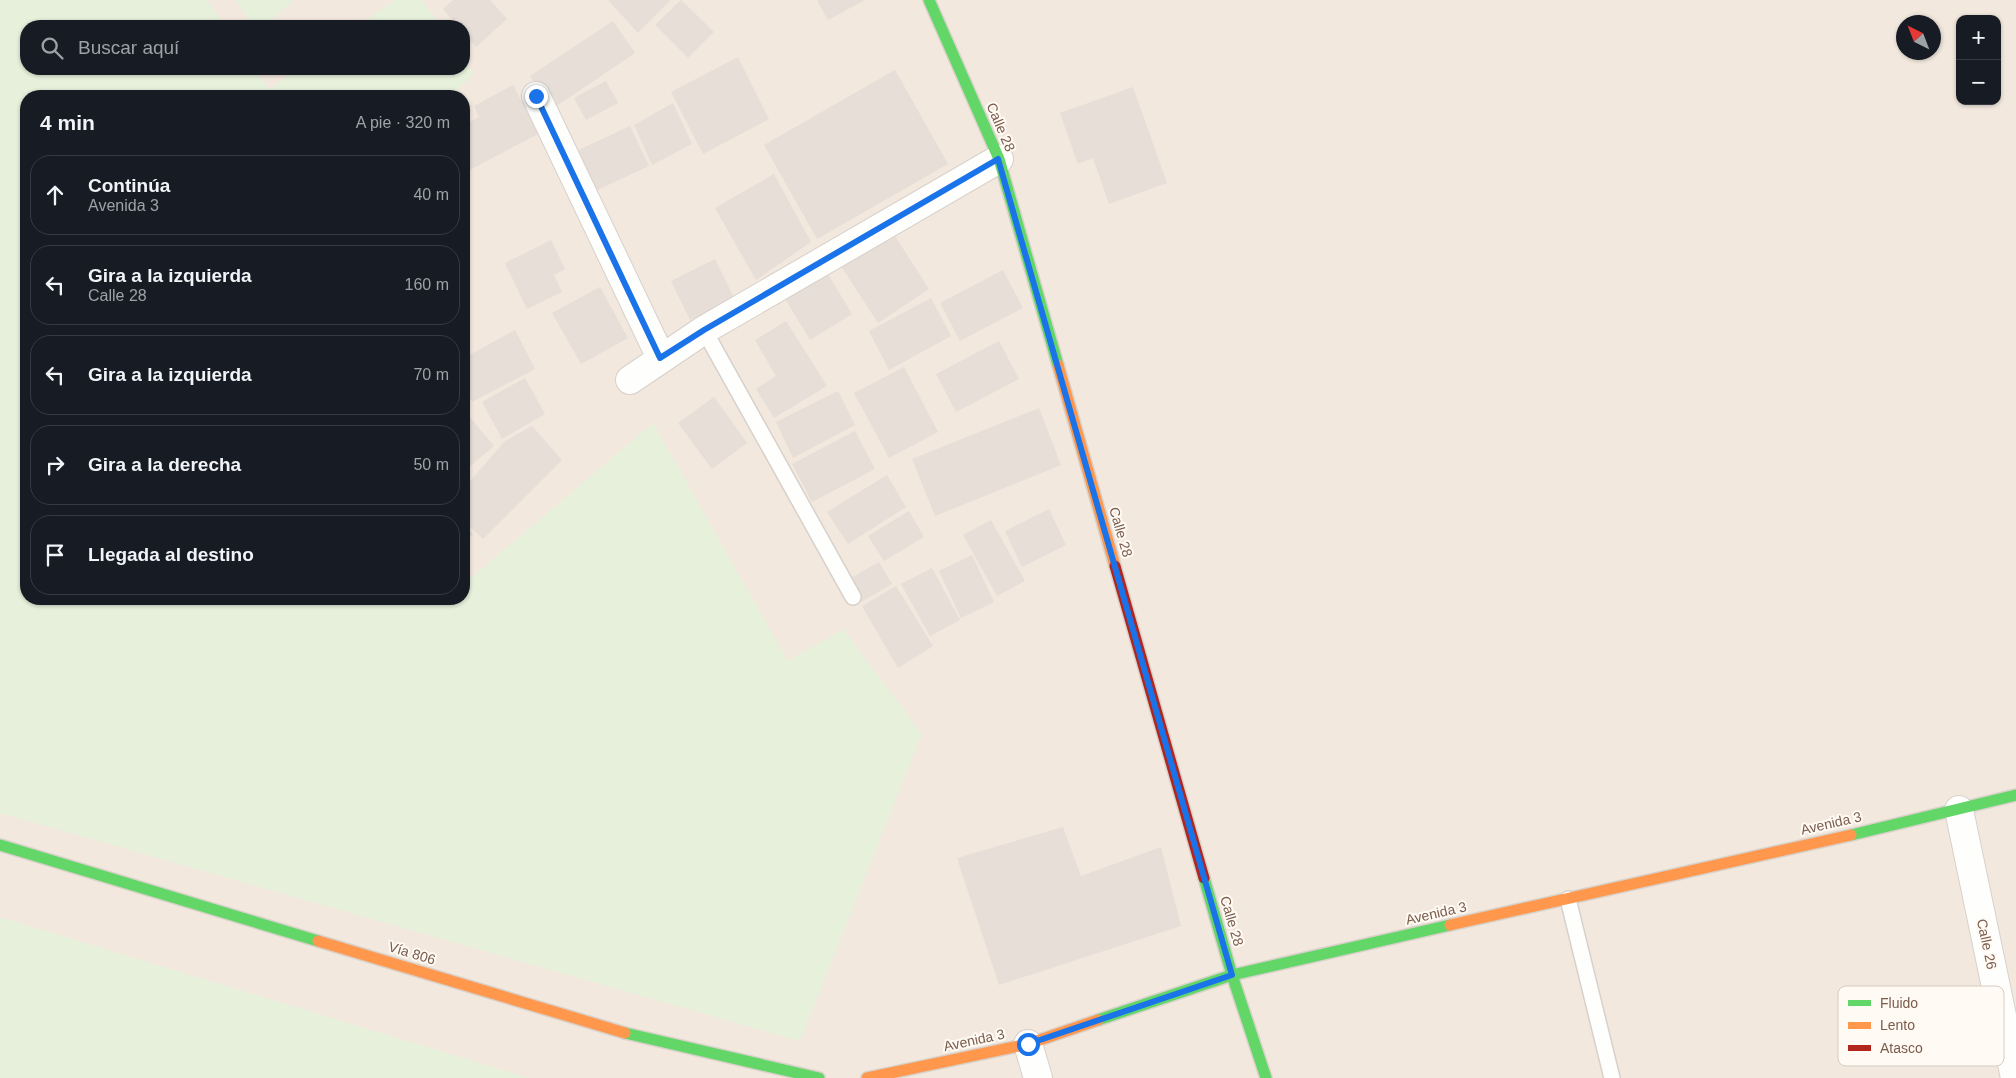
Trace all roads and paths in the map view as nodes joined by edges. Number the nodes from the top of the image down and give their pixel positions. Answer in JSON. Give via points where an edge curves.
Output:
{"nodes":[{"id":1,"x":929,"y":0,"type":"edge"},
{"id":2,"x":536,"y":96,"type":"dead end"},
{"id":3,"x":998,"y":159,"type":"junction"},
{"id":4,"x":704,"y":330,"type":"junction"},
{"id":5,"x":660,"y":358,"type":"junction"},
{"id":6,"x":630,"y":380,"type":"dead end"},
{"id":7,"x":853,"y":597,"type":"dead end"},
{"id":8,"x":2016,"y":795,"type":"edge"},
{"id":9,"x":1959,"y":810,"type":"junction"},
{"id":10,"x":0,"y":845,"type":"edge"},
{"id":11,"x":1568,"y":898,"type":"junction"},
{"id":12,"x":1232,"y":975,"type":"junction"},
{"id":13,"x":1996,"y":986,"type":"edge"},
{"id":14,"x":2004,"y":1025,"type":"edge"},
{"id":15,"x":1028,"y":1044,"type":"junction"},
{"id":16,"x":819,"y":1078,"type":"edge"},
{"id":17,"x":867,"y":1078,"type":"edge"},
{"id":18,"x":1038,"y":1078,"type":"edge"},
{"id":19,"x":1266,"y":1078,"type":"edge"},
{"id":20,"x":1612,"y":1078,"type":"edge"},
{"id":21,"x":2015,"y":1078,"type":"edge"}],
"edges":[{"from":1,"to":3,"type":"street","name":"Calle 28"},
{"from":2,"to":5,"type":"street"},
{"from":3,"to":4,"type":"street"},
{"from":3,"to":12,"type":"street","name":"Calle 28"},
{"from":4,"to":5,"type":"street"},
{"from":4,"to":7,"type":"lane"},
{"from":5,"to":6,"type":"street"},
{"from":8,"to":9,"type":"street","name":"Avenida 3"},
{"from":9,"to":11,"type":"street","name":"Avenida 3"},
{"from":9,"to":13,"type":"street","name":"Calle 26"},
{"from":10,"to":16,"type":"street","name":"Vía 806","via":[[610,1028]]},
{"from":11,"to":12,"type":"street","name":"Avenida 3"},
{"from":11,"to":20,"type":"lane"},
{"from":12,"to":15,"type":"street","name":"Avenida 3"},
{"from":12,"to":19,"type":"street","name":"Calle 28"},
{"from":14,"to":21,"type":"street","name":"Calle 26"},
{"from":15,"to":17,"type":"street","name":"Avenida 3"},
{"from":15,"to":18,"type":"street"}]}
